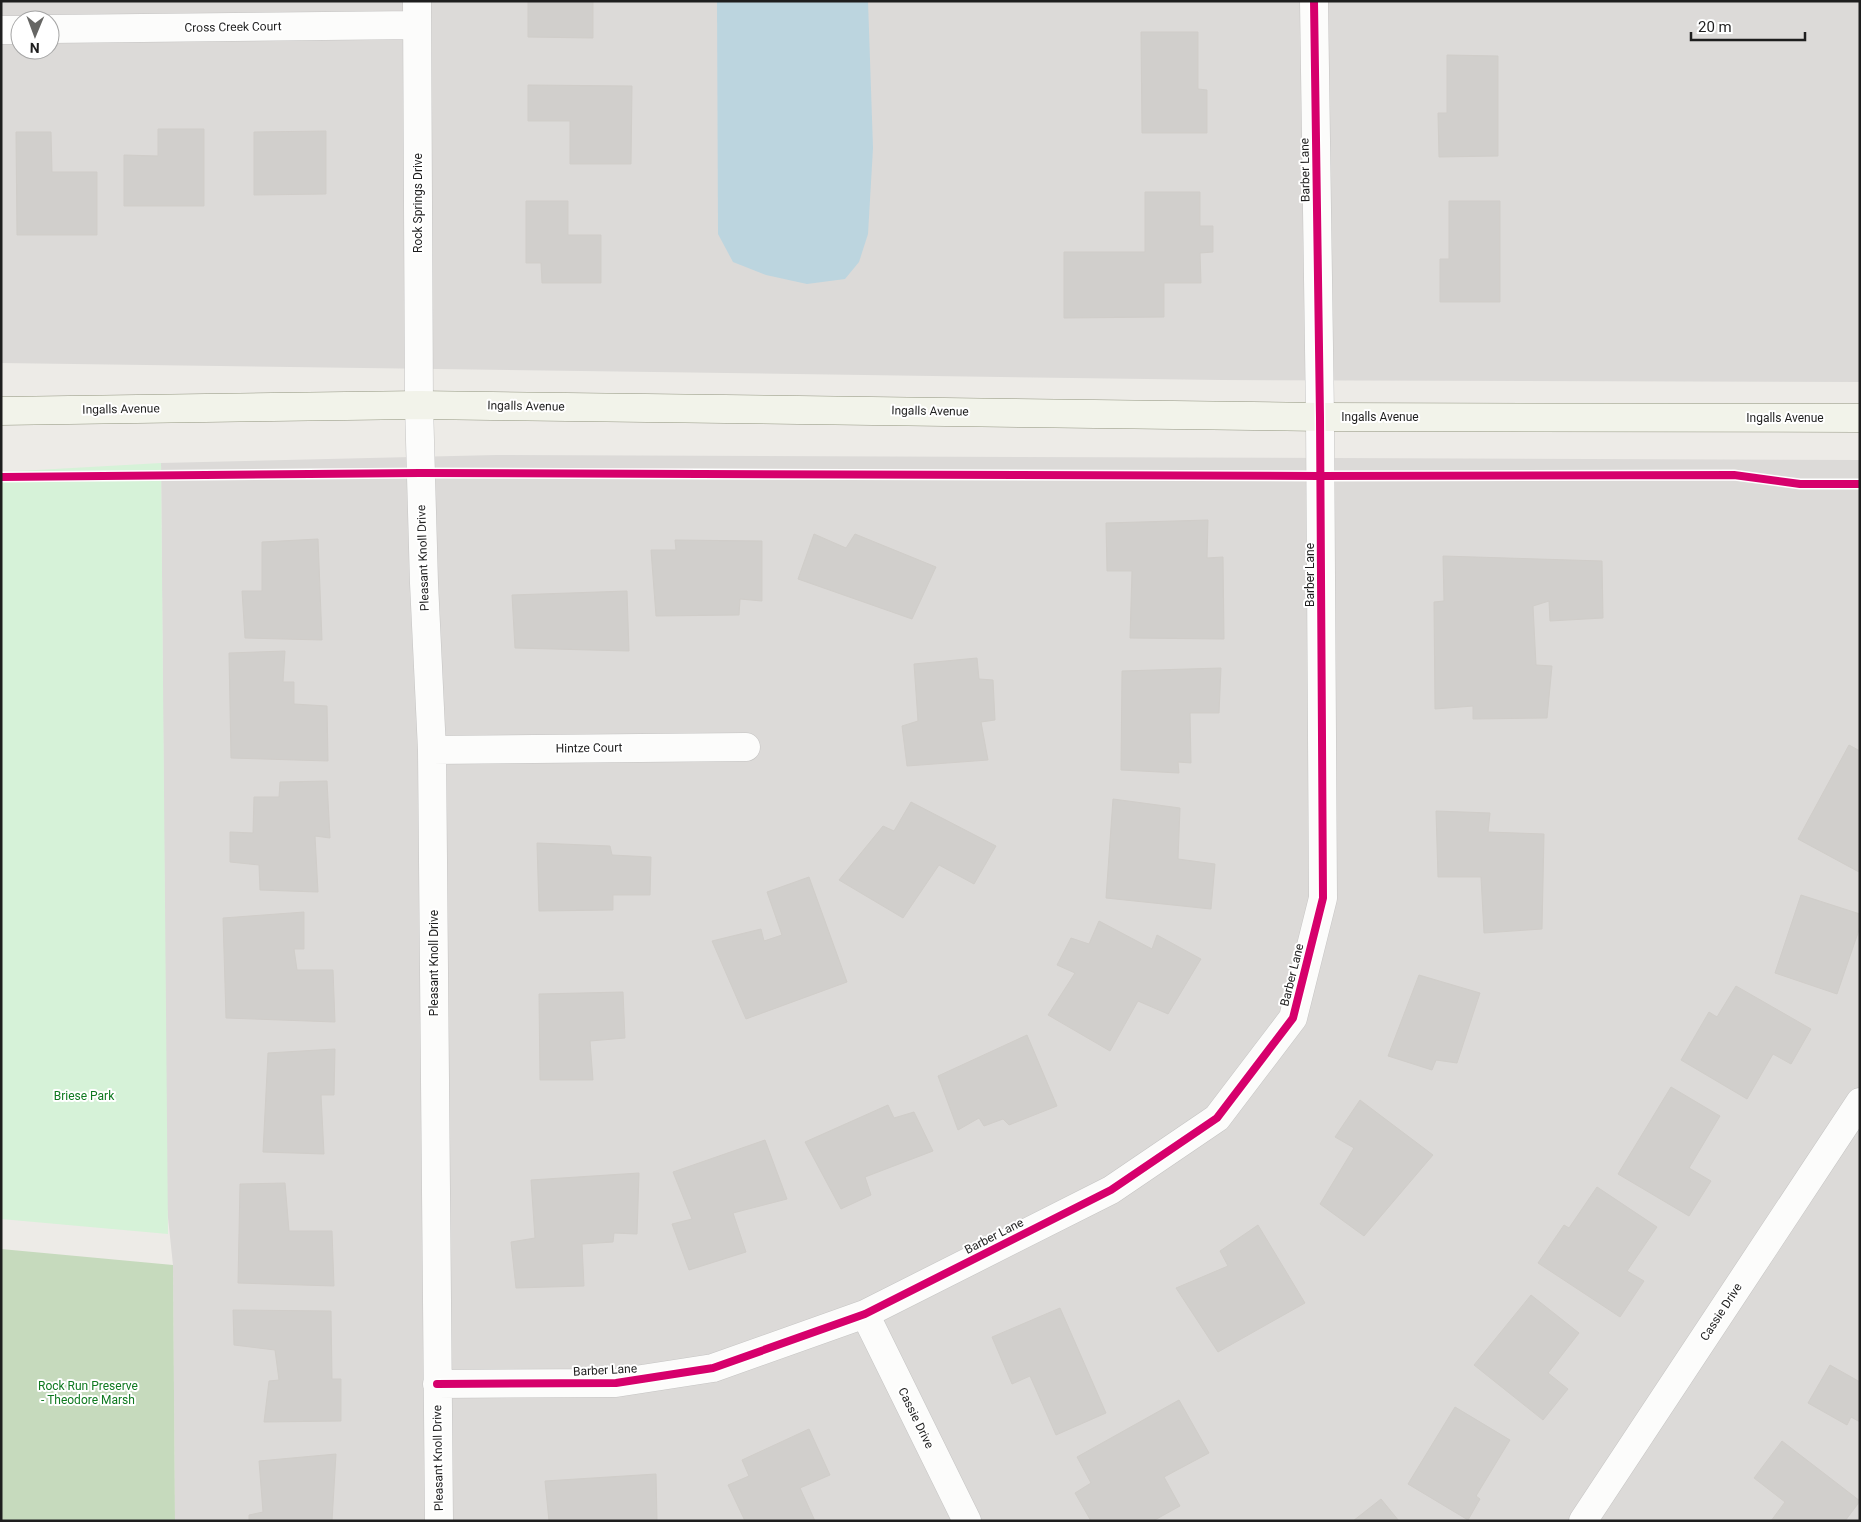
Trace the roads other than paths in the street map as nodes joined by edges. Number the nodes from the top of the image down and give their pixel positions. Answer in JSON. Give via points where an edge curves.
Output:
{"nodes":[{"id":1,"x":1314,"y":1,"type":"edge"},
{"id":2,"x":417,"y":13,"type":"edge"},
{"id":3,"x":60,"y":30,"type":"edge"},
{"id":4,"x":419,"y":405,"type":"junction"},
{"id":5,"x":1,"y":411,"type":"edge"},
{"id":6,"x":1320,"y":417,"type":"junction"},
{"id":7,"x":1860,"y":418,"type":"edge"},
{"id":8,"x":746,"y":747,"type":"dead end"},
{"id":9,"x":432,"y":750,"type":"junction"},
{"id":10,"x":1860,"y":1102,"type":"edge"},
{"id":11,"x":865,"y":1314,"type":"junction"},
{"id":12,"x":437,"y":1384,"type":"junction"},
{"id":13,"x":439,"y":1521,"type":"edge"},
{"id":14,"x":968,"y":1521,"type":"edge"},
{"id":15,"x":1583,"y":1521,"type":"edge"}],
"edges":[{"from":1,"to":6,"type":"street","name":"Barber Lane"},
{"from":2,"to":3,"type":"street","name":"Cross Creek Court"},
{"from":2,"to":4,"type":"street","name":"Rock Springs Drive"},
{"from":4,"to":5,"type":"street","name":"Ingalls Avenue"},
{"from":4,"to":6,"type":"street","name":"Ingalls Avenue"},
{"from":4,"to":9,"type":"street","name":"Pleasant Knoll Drive"},
{"from":6,"to":7,"type":"street","name":"Ingalls Avenue"},
{"from":6,"to":11,"type":"street","name":"Barber Lane","via":[[1323,898],[1292,1018],[1217,1118],[1111,1190]]},
{"from":8,"to":9,"type":"street","name":"Hintze Court"},
{"from":9,"to":12,"type":"street","name":"Pleasant Knoll Drive"},
{"from":10,"to":15,"type":"street","name":"Cassie Drive"},
{"from":11,"to":12,"type":"street","name":"Barber Lane","via":[[713,1368],[616,1383]]},
{"from":11,"to":14,"type":"street","name":"Cassie Drive"},
{"from":12,"to":13,"type":"street","name":"Pleasant Knoll Drive"}]}
